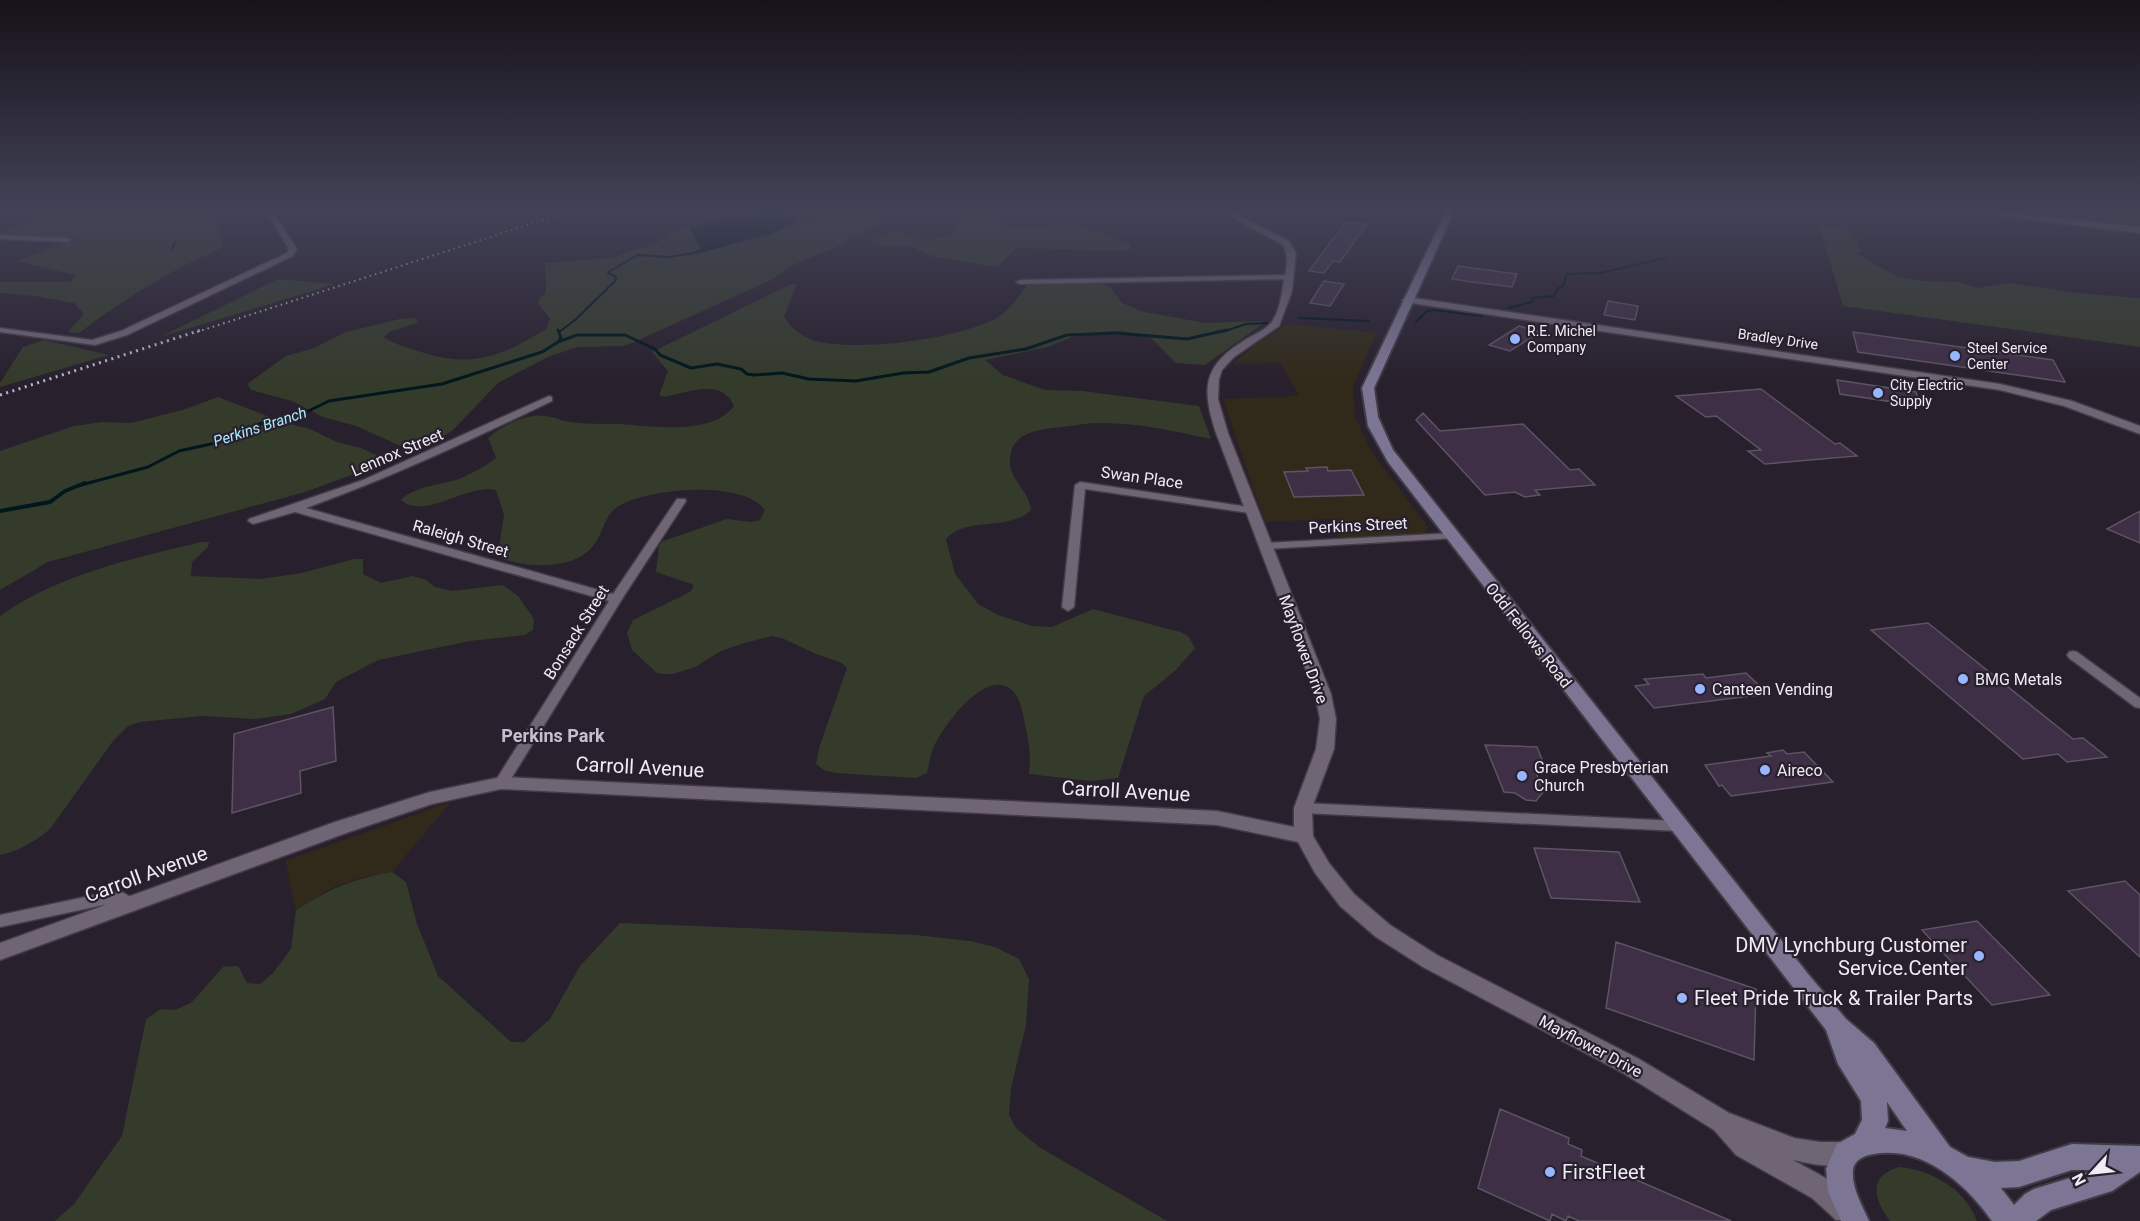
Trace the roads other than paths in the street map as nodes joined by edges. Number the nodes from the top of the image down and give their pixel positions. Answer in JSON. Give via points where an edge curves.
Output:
{"nodes":[{"id":1,"x":265,"y":266,"type":"edge"},
{"id":2,"x":1290,"y":266,"type":"edge"},
{"id":3,"x":1423,"y":266,"type":"edge"},
{"id":4,"x":1288,"y":277,"type":"junction"},
{"id":5,"x":1020,"y":282,"type":"dead end"},
{"id":6,"x":1407,"y":300,"type":"junction"},
{"id":7,"x":0,"y":330,"type":"edge"},
{"id":8,"x":549,"y":399,"type":"dead end"},
{"id":9,"x":2140,"y":429,"type":"edge"},
{"id":10,"x":681,"y":501,"type":"dead end"},
{"id":11,"x":298,"y":509,"type":"junction"},
{"id":12,"x":1249,"y":510,"type":"junction"},
{"id":13,"x":253,"y":521,"type":"dead end"},
{"id":14,"x":1453,"y":536,"type":"junction"},
{"id":15,"x":1265,"y":546,"type":"junction"},
{"id":16,"x":616,"y":599,"type":"junction"},
{"id":17,"x":1068,"y":608,"type":"dead end"},
{"id":18,"x":2073,"y":655,"type":"dead end"},
{"id":19,"x":2140,"y":704,"type":"edge"},
{"id":20,"x":501,"y":783,"type":"junction"},
{"id":21,"x":1303,"y":808,"type":"junction"},
{"id":22,"x":1678,"y":826,"type":"junction"},
{"id":23,"x":1304,"y":836,"type":"junction"},
{"id":24,"x":130,"y":903,"type":"junction"},
{"id":25,"x":0,"y":921,"type":"edge"},
{"id":26,"x":0,"y":952,"type":"edge"},
{"id":27,"x":1837,"y":1026,"type":"junction"},
{"id":28,"x":1722,"y":1122,"type":"junction"},
{"id":29,"x":1856,"y":1148,"type":"junction"},
{"id":30,"x":2139,"y":1159,"type":"edge"},
{"id":31,"x":1951,"y":1162,"type":"junction"},
{"id":32,"x":1855,"y":1221,"type":"edge"},
{"id":33,"x":2008,"y":1221,"type":"edge"},
{"id":34,"x":2020,"y":1221,"type":"edge"}],
"edges":[{"from":1,"to":7,"type":"street","via":[[124,333],[92,343]]},
{"from":2,"to":4,"type":"street","name":"Mayflower Drive"},
{"from":3,"to":6,"type":"main road","name":"Odd Fellows Road"},
{"from":4,"to":5,"type":"street"},
{"from":4,"to":12,"type":"street","name":"Mayflower Drive","via":[[1274,326],[1226,359],[1213,379],[1216,415]]},
{"from":6,"to":9,"type":"street","name":"Bradley Drive","via":[[2000,387],[2068,403]]},
{"from":6,"to":14,"type":"main road","name":"Odd Fellows Road","via":[[1368,388],[1368,408],[1383,445]]},
{"from":8,"to":11,"type":"street","name":"Lennox Street","via":[[420,461]]},
{"from":10,"to":16,"type":"street","name":"Bonsack Street"},
{"from":11,"to":13,"type":"street","name":"Lennox Street"},
{"from":11,"to":16,"type":"street","name":"Raleigh Street"},
{"from":12,"to":15,"type":"street","name":"Mayflower Drive"},
{"from":12,"to":17,"type":"street","name":"Swan Place","via":[[1080,485]]},
{"from":14,"to":15,"type":"street","name":"Perkins Street"},
{"from":14,"to":22,"type":"main road","name":"Odd Fellows Road"},
{"from":15,"to":21,"type":"street","name":"Mayflower Drive","via":[[1317,677],[1328,719],[1325,749]]},
{"from":16,"to":20,"type":"street","name":"Bonsack Street"},
{"from":18,"to":19,"type":"street"},
{"from":20,"to":23,"type":"street","name":"Carroll Avenue","via":[[1217,818]]},
{"from":20,"to":24,"type":"street","name":"Carroll Avenue","via":[[430,798]]},
{"from":21,"to":22,"type":"street"},
{"from":21,"to":23,"type":"street","name":"Mayflower Drive"},
{"from":22,"to":27,"type":"main road","name":"Odd Fellows Road"},
{"from":23,"to":28,"type":"street","name":"Mayflower Drive","via":[[1347,900],[1383,931],[1430,961],[1630,1066]]},
{"from":24,"to":25,"type":"street","via":[[122,898],[104,899]]},
{"from":24,"to":26,"type":"street","name":"Carroll Avenue"},
{"from":27,"to":29,"type":"main road","name":"Odd Fellows Road","via":[[1847,1056],[1874,1101],[1875,1121]]},
{"from":27,"to":31,"type":"main road","name":"Odd Fellows Road","via":[[1866,1051]]},
{"from":28,"to":29,"type":"street","name":"Mayflower Drive","via":[[1793,1149],[1820,1154]]},
{"from":28,"to":32,"type":"street","name":"Mayflower Drive","via":[[1745,1147],[1821,1189]]},
{"from":29,"to":31,"type":"main road","via":[[1884,1138],[1906,1141]]},
{"from":29,"to":32,"type":"main road","name":"Odd Fellows Road","via":[[1842,1162],[1839,1178]]},
{"from":30,"to":31,"type":"main road","via":[[2073,1157],[2019,1174],[1995,1175]]},
{"from":30,"to":34,"type":"main road","via":[[2098,1184],[2041,1200],[2026,1209]]},
{"from":31,"to":33,"type":"main road","via":[[1993,1197]]}]}
